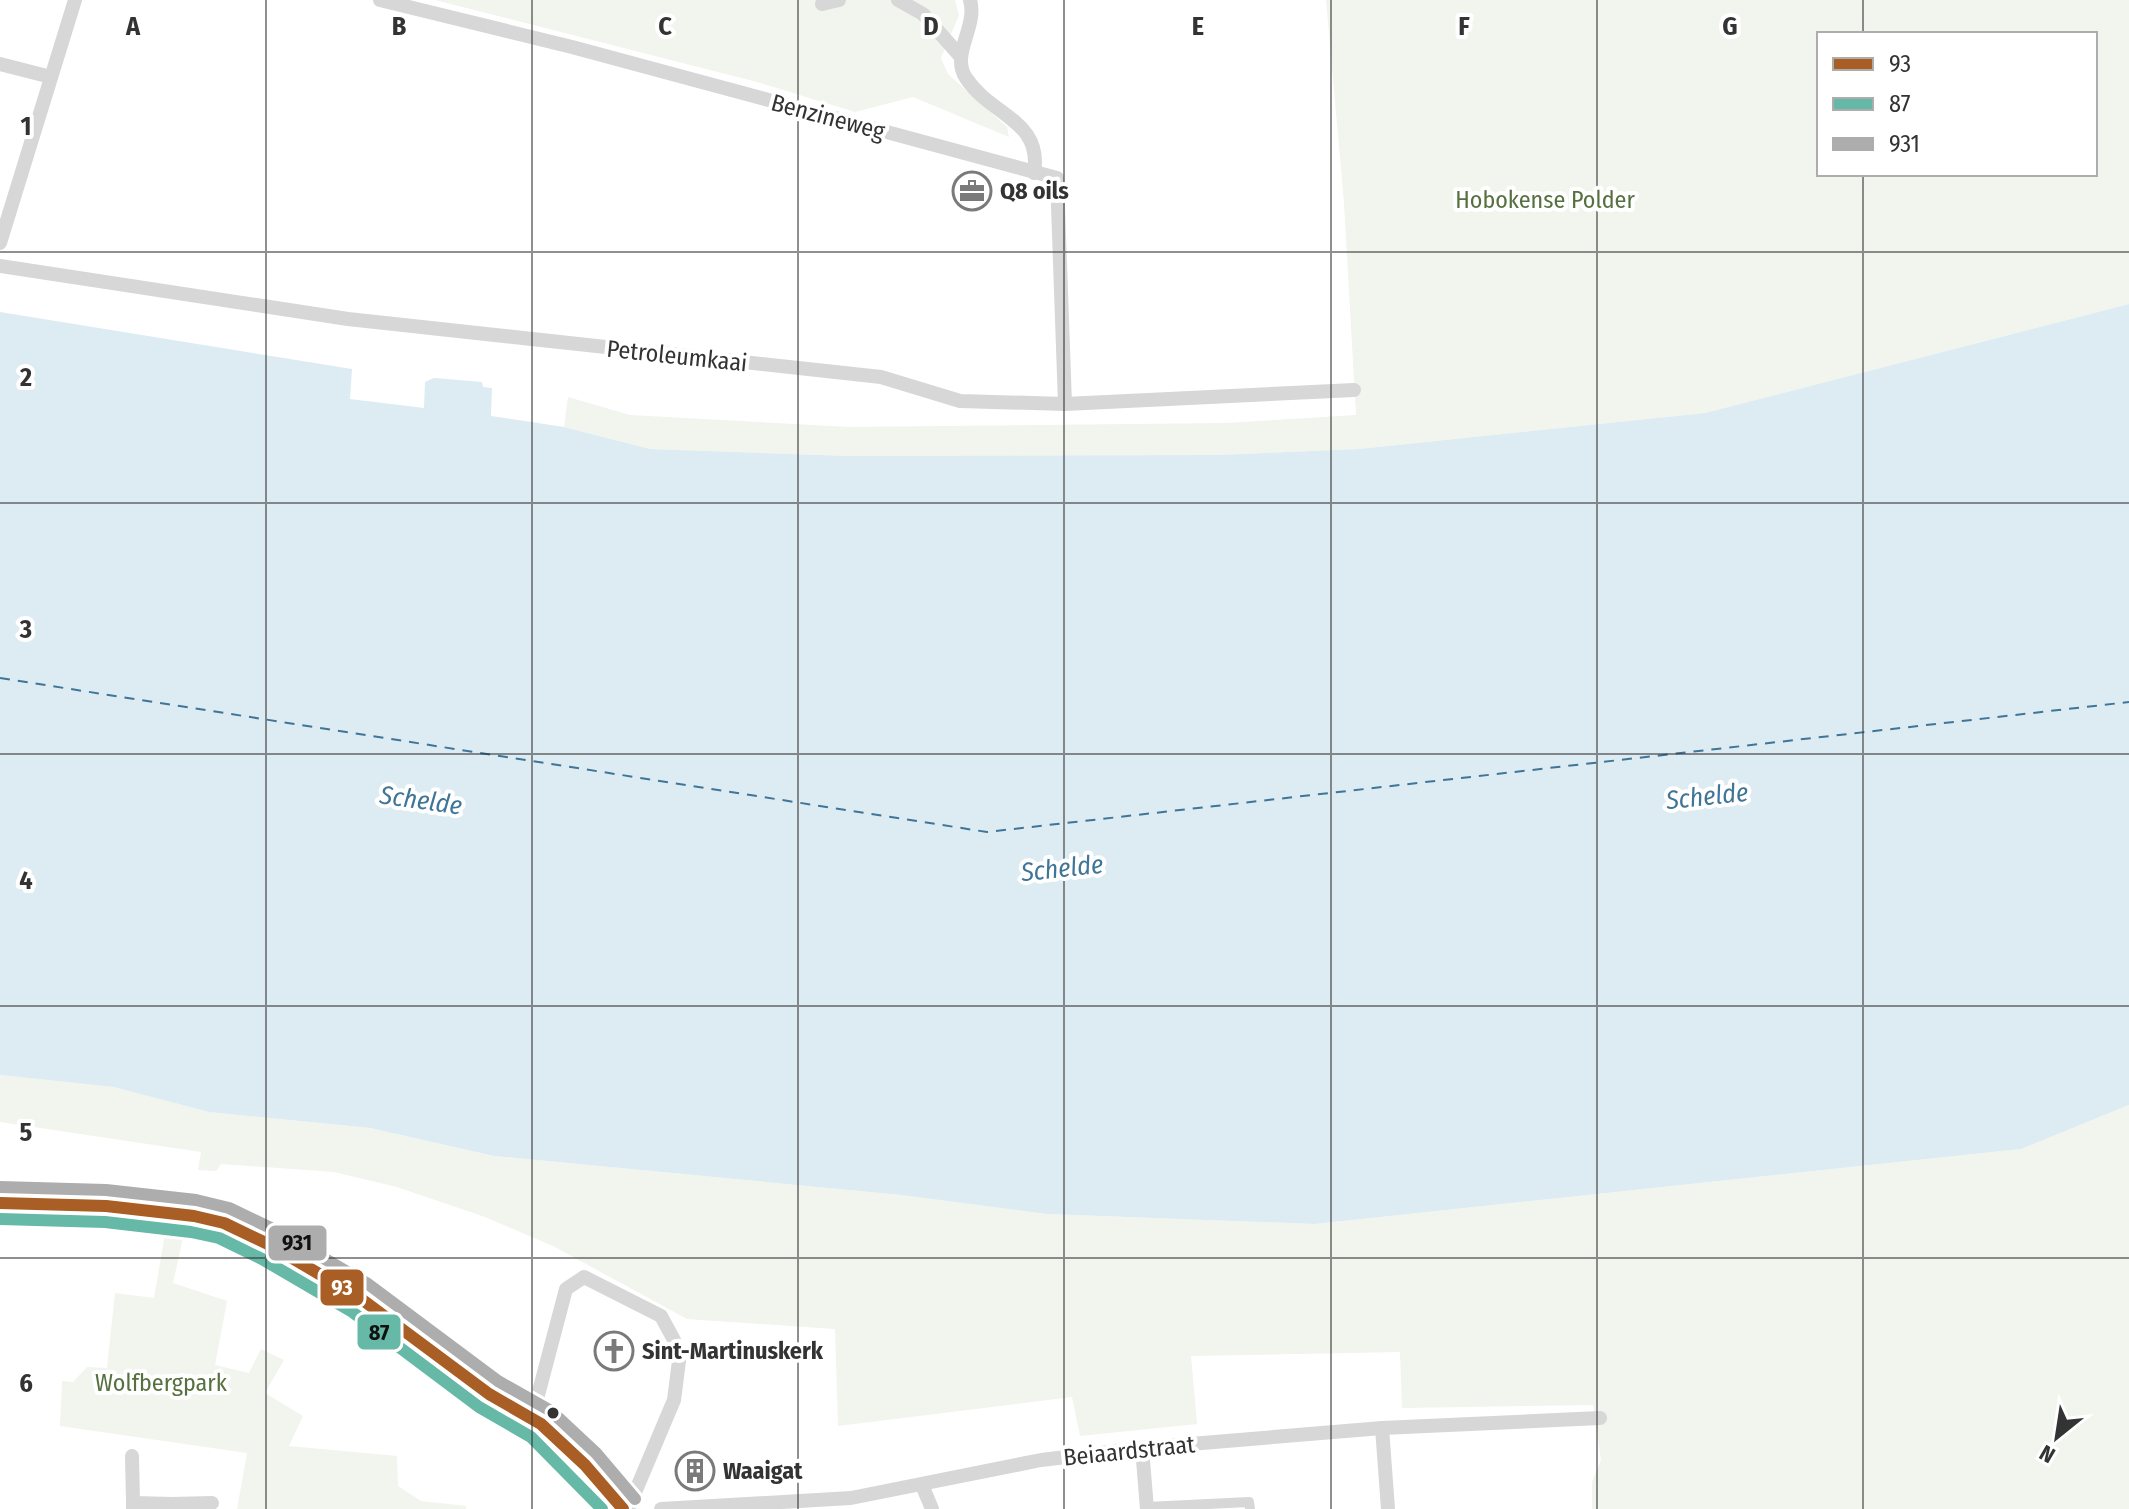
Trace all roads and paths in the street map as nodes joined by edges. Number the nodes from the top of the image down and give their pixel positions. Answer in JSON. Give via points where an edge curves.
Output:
{"nodes":[{"id":1,"x":75,"y":0,"type":"edge"},
{"id":2,"x":380,"y":0,"type":"edge"},
{"id":3,"x":839,"y":0,"type":"edge"},
{"id":4,"x":898,"y":0,"type":"edge"},
{"id":5,"x":970,"y":0,"type":"edge"},
{"id":6,"x":822,"y":4,"type":"dead end"},
{"id":7,"x":961,"y":57,"type":"junction"},
{"id":8,"x":0,"y":64,"type":"edge"},
{"id":9,"x":51,"y":77,"type":"junction"},
{"id":10,"x":1034,"y":173,"type":"junction"},
{"id":11,"x":0,"y":243,"type":"edge"},
{"id":12,"x":0,"y":266,"type":"edge"},
{"id":13,"x":1354,"y":390,"type":"dead end"},
{"id":14,"x":1065,"y":404,"type":"junction"},
{"id":15,"x":0,"y":1203,"type":"edge"},
{"id":16,"x":674,"y":1340,"type":"dead end"},
{"id":17,"x":679,"y":1361,"type":"dead end"},
{"id":18,"x":532,"y":1418,"type":"junction"},
{"id":19,"x":1600,"y":1418,"type":"dead end"},
{"id":20,"x":1382,"y":1428,"type":"junction"},
{"id":21,"x":1142,"y":1448,"type":"junction"},
{"id":22,"x":132,"y":1456,"type":"dead end"},
{"id":23,"x":922,"y":1485,"type":"junction"},
{"id":24,"x":212,"y":1503,"type":"dead end"},
{"id":25,"x":133,"y":1506,"type":"edge"},
{"id":26,"x":172,"y":1507,"type":"edge"},
{"id":27,"x":1147,"y":1508,"type":"edge"},
{"id":28,"x":625,"y":1509,"type":"edge"},
{"id":29,"x":661,"y":1509,"type":"edge"},
{"id":30,"x":932,"y":1509,"type":"edge"},
{"id":31,"x":1250,"y":1509,"type":"edge"},
{"id":32,"x":1388,"y":1509,"type":"edge"}],
"edges":[{"from":1,"to":9,"type":"street"},
{"from":2,"to":10,"type":"street","name":"Benzineweg"},
{"from":3,"to":6,"type":"street"},
{"from":4,"to":7,"type":"street","via":[[923,14]]},
{"from":5,"to":7,"type":"street","via":[[973,19]]},
{"from":7,"to":10,"type":"street","via":[[968,81],[1034,142]]},
{"from":8,"to":9,"type":"street"},
{"from":9,"to":11,"type":"street"},
{"from":10,"to":14,"type":"street","name":"Benzineweg","via":[[1057,178]]},
{"from":12,"to":14,"type":"street","name":"Petroleumkaai","via":[[348,319],[881,377],[960,401]]},
{"from":13,"to":14,"type":"street","name":"Petroleumkaai"},
{"from":15,"to":18,"type":"street","via":[[116,1207],[224,1223],[309,1265],[489,1394]]},
{"from":16,"to":18,"type":"street","via":[[661,1316],[584,1277],[566,1289]]},
{"from":17,"to":28,"type":"street","via":[[674,1400]]},
{"from":18,"to":28,"type":"street"},
{"from":19,"to":20,"type":"street","name":"Beiaardstraat"},
{"from":20,"to":21,"type":"street","name":"Beiaardstraat"},
{"from":20,"to":32,"type":"street"},
{"from":21,"to":23,"type":"street","name":"Beiaardstraat","via":[[1041,1460]]},
{"from":21,"to":27,"type":"street"},
{"from":22,"to":25,"type":"street"},
{"from":23,"to":29,"type":"street","name":"Beiaardstraat","via":[[823,1501]]},
{"from":23,"to":30,"type":"street"},
{"from":24,"to":26,"type":"street"},
{"from":25,"to":26,"type":"street"},
{"from":27,"to":31,"type":"street","via":[[1249,1502]]}]}
